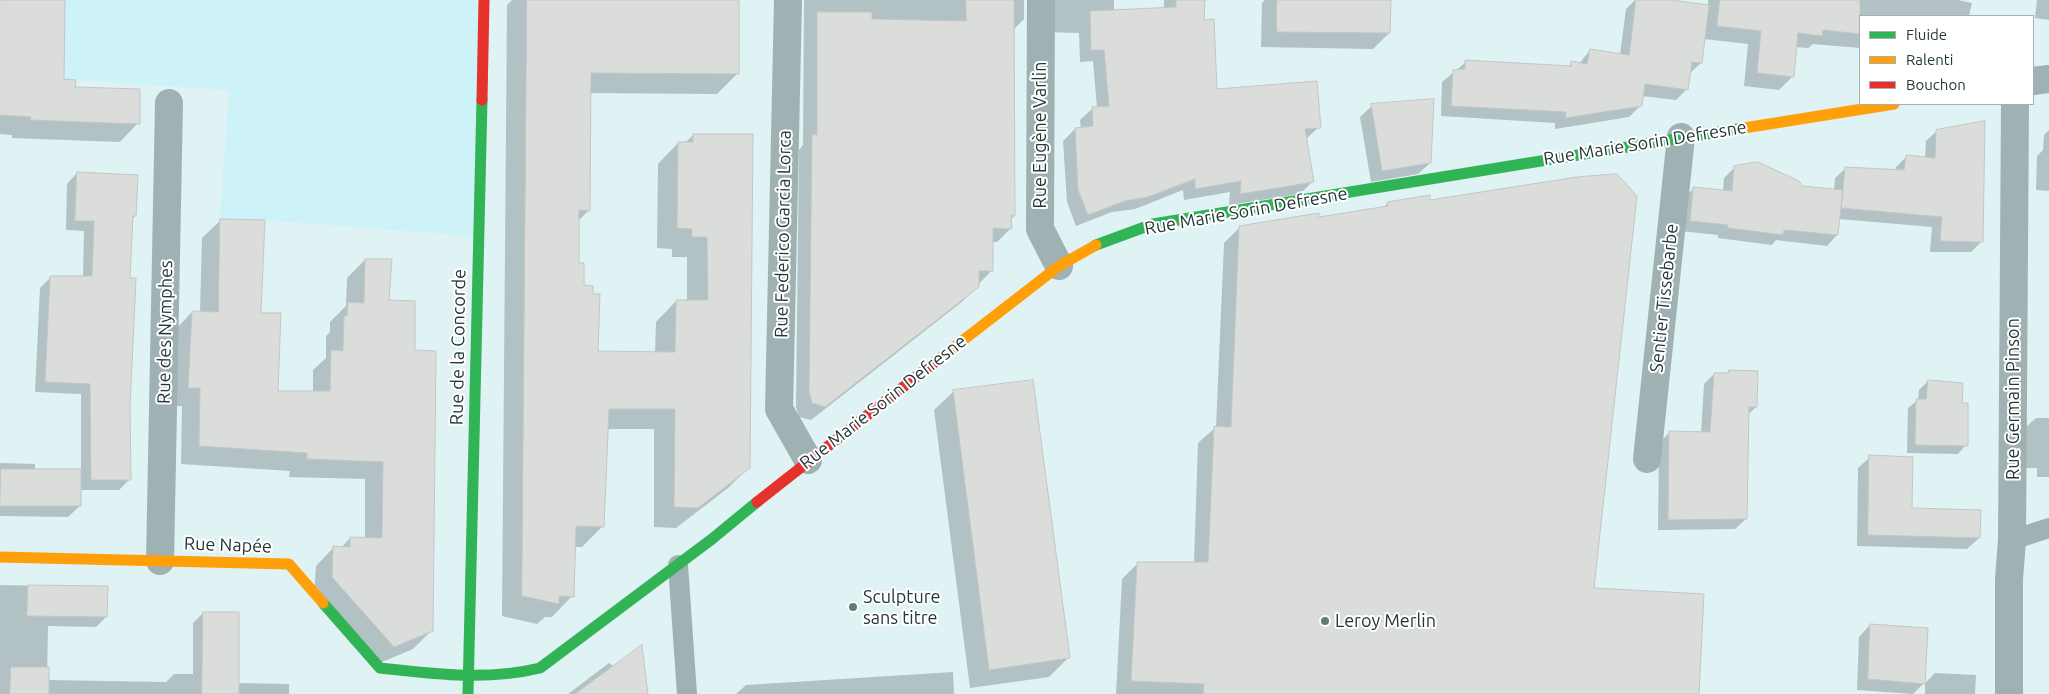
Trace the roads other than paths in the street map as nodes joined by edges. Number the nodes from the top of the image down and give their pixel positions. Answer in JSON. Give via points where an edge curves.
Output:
{"nodes":[{"id":1,"x":484,"y":0,"type":"edge"},
{"id":2,"x":788,"y":0,"type":"edge"},
{"id":3,"x":1041,"y":0,"type":"edge"},
{"id":4,"x":2049,"y":78,"type":"edge"},
{"id":5,"x":2034,"y":81,"type":"edge"},
{"id":6,"x":169,"y":103,"type":"dead end"},
{"id":7,"x":1888,"y":105,"type":"edge"},
{"id":8,"x":2014,"y":105,"type":"edge"},
{"id":9,"x":1681,"y":137,"type":"junction"},
{"id":10,"x":1058,"y":266,"type":"junction"},
{"id":11,"x":1647,"y":459,"type":"dead end"},
{"id":12,"x":808,"y":460,"type":"junction"},
{"id":13,"x":2049,"y":528,"type":"edge"},
{"id":14,"x":2012,"y":540,"type":"junction"},
{"id":15,"x":0,"y":557,"type":"edge"},
{"id":16,"x":160,"y":561,"type":"junction"},
{"id":17,"x":678,"y":564,"type":"junction"},
{"id":18,"x":468,"y":676,"type":"junction"},
{"id":19,"x":468,"y":694,"type":"edge"},
{"id":20,"x":687,"y":694,"type":"edge"},
{"id":21,"x":2009,"y":694,"type":"edge"}],
"edges":[{"from":1,"to":18,"type":"street","name":"Rue de la Concorde"},
{"from":2,"to":12,"type":"street","name":"Rue Federico Garcia Lorca","via":[[779,409]]},
{"from":3,"to":10,"type":"street","name":"Rue Eugène Varlin","via":[[1040,229]]},
{"from":4,"to":5,"type":"street"},
{"from":6,"to":16,"type":"street","name":"Rue des Nymphes"},
{"from":7,"to":9,"type":"street","name":"Rue Marie Sorin Defresne"},
{"from":8,"to":14,"type":"street","name":"Rue Germain Pinson"},
{"from":9,"to":10,"type":"street","name":"Rue Marie Sorin Defresne","via":[[1154,224],[1095,246]]},
{"from":9,"to":11,"type":"street","name":"Sentier Tissebarbe"},
{"from":10,"to":12,"type":"street","name":"Rue Marie Sorin Defresne"},
{"from":12,"to":17,"type":"street","name":"Rue Marie Sorin Defresne"},
{"from":13,"to":14,"type":"lane"},
{"from":14,"to":21,"type":"street","name":"Rue Germain Pinson"},
{"from":15,"to":16,"type":"street","name":"Rue Napée"},
{"from":16,"to":18,"type":"street","name":"Rue Napée","via":[[289,564],[380,668]]},
{"from":17,"to":18,"type":"street","name":"Rue Marie Sorin Defresne","via":[[540,668],[518,674]]},
{"from":17,"to":20,"type":"lane"},
{"from":18,"to":19,"type":"street","name":"Rue de la Concorde"}]}
